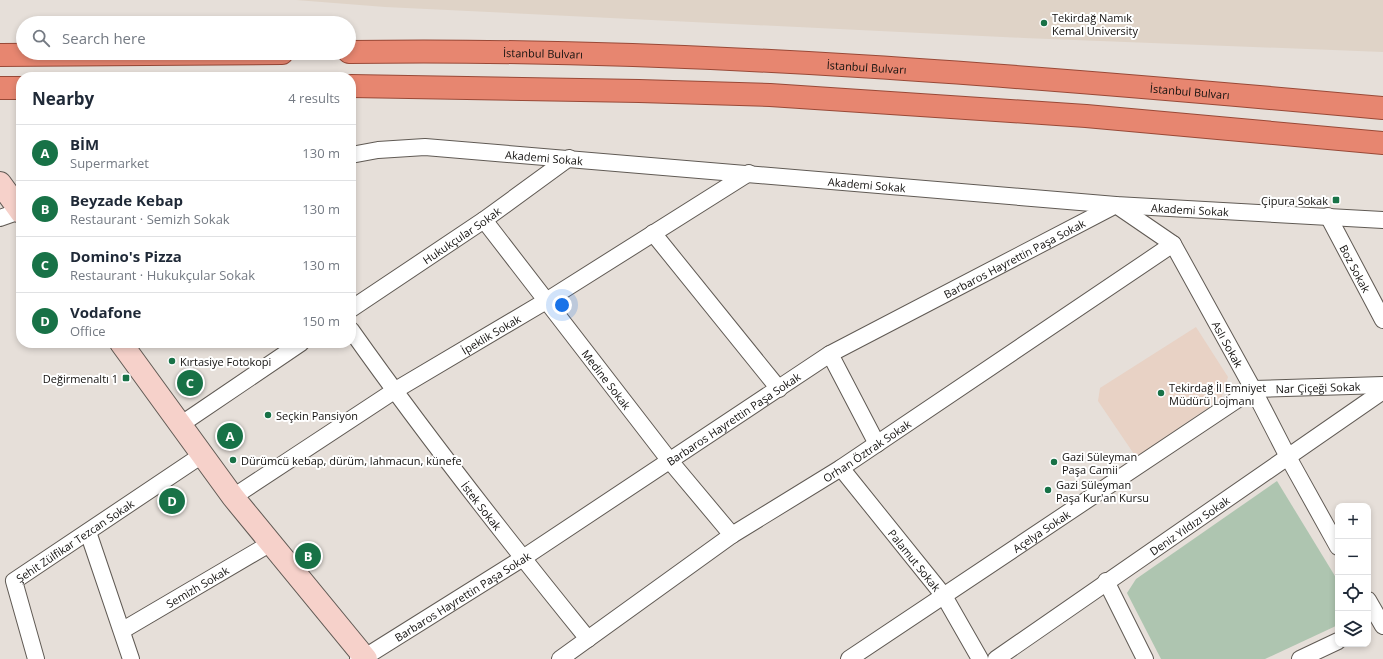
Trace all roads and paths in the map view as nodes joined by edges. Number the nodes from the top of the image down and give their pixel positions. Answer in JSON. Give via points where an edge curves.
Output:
{"nodes":[{"id":1,"x":356,"y":52,"type":"edge"},
{"id":2,"x":0,"y":55,"type":"edge"},
{"id":3,"x":16,"y":55,"type":"edge"},
{"id":4,"x":356,"y":86,"type":"edge"},
{"id":5,"x":0,"y":88,"type":"edge"},
{"id":6,"x":16,"y":88,"type":"edge"},
{"id":7,"x":1383,"y":108,"type":"edge"},
{"id":8,"x":1383,"y":143,"type":"edge"},
{"id":9,"x":356,"y":154,"type":"edge"},
{"id":10,"x":569,"y":158,"type":"junction"},
{"id":11,"x":749,"y":173,"type":"junction"},
{"id":12,"x":0,"y":183,"type":"edge"},
{"id":13,"x":16,"y":204,"type":"edge"},
{"id":14,"x":1116,"y":205,"type":"junction"},
{"id":15,"x":16,"y":213,"type":"edge"},
{"id":16,"x":1328,"y":216,"type":"junction"},
{"id":17,"x":0,"y":218,"type":"edge"},
{"id":18,"x":484,"y":220,"type":"junction"},
{"id":19,"x":1383,"y":220,"type":"edge"},
{"id":20,"x":653,"y":232,"type":"junction"},
{"id":21,"x":1173,"y":244,"type":"junction"},
{"id":22,"x":546,"y":301,"type":"junction"},
{"id":23,"x":356,"y":306,"type":"edge"},
{"id":24,"x":1383,"y":320,"type":"edge"},
{"id":25,"x":356,"y":337,"type":"edge"},
{"id":26,"x":125,"y":348,"type":"edge"},
{"id":27,"x":294,"y":348,"type":"edge"},
{"id":28,"x":830,"y":354,"type":"junction"},
{"id":29,"x":1383,"y":385,"type":"edge"},
{"id":30,"x":778,"y":389,"type":"junction"},
{"id":31,"x":1253,"y":389,"type":"junction"},
{"id":32,"x":1383,"y":391,"type":"edge"},
{"id":33,"x":394,"y":392,"type":"junction"},
{"id":34,"x":180,"y":425,"type":"junction"},
{"id":35,"x":877,"y":444,"type":"junction"},
{"id":36,"x":202,"y":455,"type":"junction"},
{"id":37,"x":1288,"y":457,"type":"junction"},
{"id":38,"x":670,"y":461,"type":"junction"},
{"id":39,"x":841,"y":468,"type":"junction"},
{"id":40,"x":233,"y":497,"type":"junction"},
{"id":41,"x":88,"y":532,"type":"junction"},
{"id":42,"x":732,"y":535,"type":"junction"},
{"id":43,"x":1335,"y":542,"type":"edge"},
{"id":44,"x":271,"y":543,"type":"junction"},
{"id":45,"x":523,"y":558,"type":"junction"},
{"id":46,"x":1106,"y":581,"type":"junction"},
{"id":47,"x":944,"y":596,"type":"junction"},
{"id":48,"x":1371,"y":608,"type":"edge"},
{"id":49,"x":1377,"y":624,"type":"edge"},
{"id":50,"x":123,"y":630,"type":"junction"},
{"id":51,"x":588,"y":639,"type":"junction"},
{"id":52,"x":1335,"y":642,"type":"edge"},
{"id":53,"x":363,"y":658,"type":"edge"},
{"id":54,"x":36,"y":659,"type":"edge"},
{"id":55,"x":131,"y":659,"type":"edge"},
{"id":56,"x":560,"y":659,"type":"edge"},
{"id":57,"x":849,"y":659,"type":"edge"},
{"id":58,"x":980,"y":659,"type":"edge"},
{"id":59,"x":996,"y":659,"type":"edge"},
{"id":60,"x":1145,"y":659,"type":"edge"},
{"id":61,"x":1300,"y":659,"type":"edge"}],
"edges":[{"from":1,"to":7,"type":"highway","name":"İstanbul Bulvarı","via":[[625,55],[822,64],[1086,82]]},
{"from":2,"to":3,"type":"highway"},
{"from":4,"to":8,"type":"highway","via":[[770,96],[1086,116]]},
{"from":5,"to":6,"type":"highway"},
{"from":9,"to":10,"type":"street","name":"Akademi Sokak","via":[[425,147]]},
{"from":10,"to":11,"type":"street","name":"Akademi Sokak"},
{"from":10,"to":18,"type":"street","name":"Hukukçular Sokak"},
{"from":11,"to":14,"type":"street","name":"Akademi Sokak"},
{"from":11,"to":20,"type":"street","name":"İpeklik Sokak"},
{"from":12,"to":13,"type":"main road"},
{"from":14,"to":16,"type":"street","name":"Akademi Sokak"},
{"from":14,"to":21,"type":"street","name":"Aslı Sokak"},
{"from":14,"to":28,"type":"street","name":"Barbaros Hayrettin Paşa Sokak"},
{"from":15,"to":17,"type":"street"},
{"from":16,"to":19,"type":"street","name":"Akademi Sokak"},
{"from":16,"to":24,"type":"street","name":"Boz Sokak"},
{"from":18,"to":22,"type":"street","name":"Medine Sokak"},
{"from":18,"to":23,"type":"street","name":"Hukukçular Sokak"},
{"from":20,"to":22,"type":"street","name":"İpeklik Sokak"},
{"from":20,"to":30,"type":"street"},
{"from":21,"to":31,"type":"street","name":"Aslı Sokak"},
{"from":21,"to":35,"type":"street","name":"Orhan Öztrak Sokak"},
{"from":22,"to":33,"type":"street","name":"İpeklik Sokak"},
{"from":22,"to":38,"type":"street","name":"Medine Sokak"},
{"from":25,"to":33,"type":"street","name":"İstek Sokak"},
{"from":26,"to":34,"type":"main road"},
{"from":27,"to":34,"type":"street"},
{"from":28,"to":30,"type":"street","name":"Barbaros Hayrettin Paşa Sokak"},
{"from":28,"to":35,"type":"street"},
{"from":29,"to":31,"type":"street","name":"Nar Çiçeği Sokak"},
{"from":30,"to":38,"type":"street","name":"Barbaros Hayrettin Paşa Sokak"},
{"from":31,"to":37,"type":"street","name":"Aslı Sokak"},
{"from":31,"to":47,"type":"street","name":"Açelya Sokak"},
{"from":32,"to":37,"type":"street","name":"Deniz Yıldızı Sokak"},
{"from":33,"to":40,"type":"street","name":"İpeklik Sokak"},
{"from":33,"to":45,"type":"street","name":"İstek Sokak"},
{"from":34,"to":36,"type":"main road"},
{"from":35,"to":39,"type":"street","name":"Orhan Öztrak Sokak"},
{"from":36,"to":40,"type":"main road"},
{"from":36,"to":41,"type":"street","name":"Şehit Zülfikar Tezcan Sokak"},
{"from":37,"to":43,"type":"street","name":"Aslı Sokak"},
{"from":37,"to":46,"type":"street","name":"Deniz Yıldızı Sokak"},
{"from":38,"to":42,"type":"street","name":"Medine Sokak"},
{"from":38,"to":45,"type":"street","name":"Barbaros Hayrettin Paşa Sokak"},
{"from":39,"to":42,"type":"street","name":"Orhan Öztrak Sokak"},
{"from":39,"to":47,"type":"street","name":"Palamut Sokak"},
{"from":40,"to":44,"type":"main road"},
{"from":41,"to":50,"type":"street"},
{"from":41,"to":54,"type":"street","name":"Şehit Zülfikar Tezcan Sokak","via":[[14,581]]},
{"from":42,"to":51,"type":"street","name":"Orhan Öztrak Sokak"},
{"from":44,"to":50,"type":"street","name":"Semizh Sokak"},
{"from":44,"to":53,"type":"main road"},
{"from":45,"to":51,"type":"street","name":"İstek Sokak"},
{"from":45,"to":53,"type":"street","name":"Barbaros Hayrettin Paşa Sokak"},
{"from":46,"to":59,"type":"street","name":"Deniz Yıldızı Sokak"},
{"from":46,"to":60,"type":"street"},
{"from":47,"to":57,"type":"street","name":"Açelya Sokak"},
{"from":47,"to":58,"type":"street","name":"Palamut Sokak"},
{"from":48,"to":49,"type":"street"},
{"from":50,"to":55,"type":"street"},
{"from":51,"to":56,"type":"street","name":"Orhan Öztrak Sokak"},
{"from":52,"to":61,"type":"street"}]}
